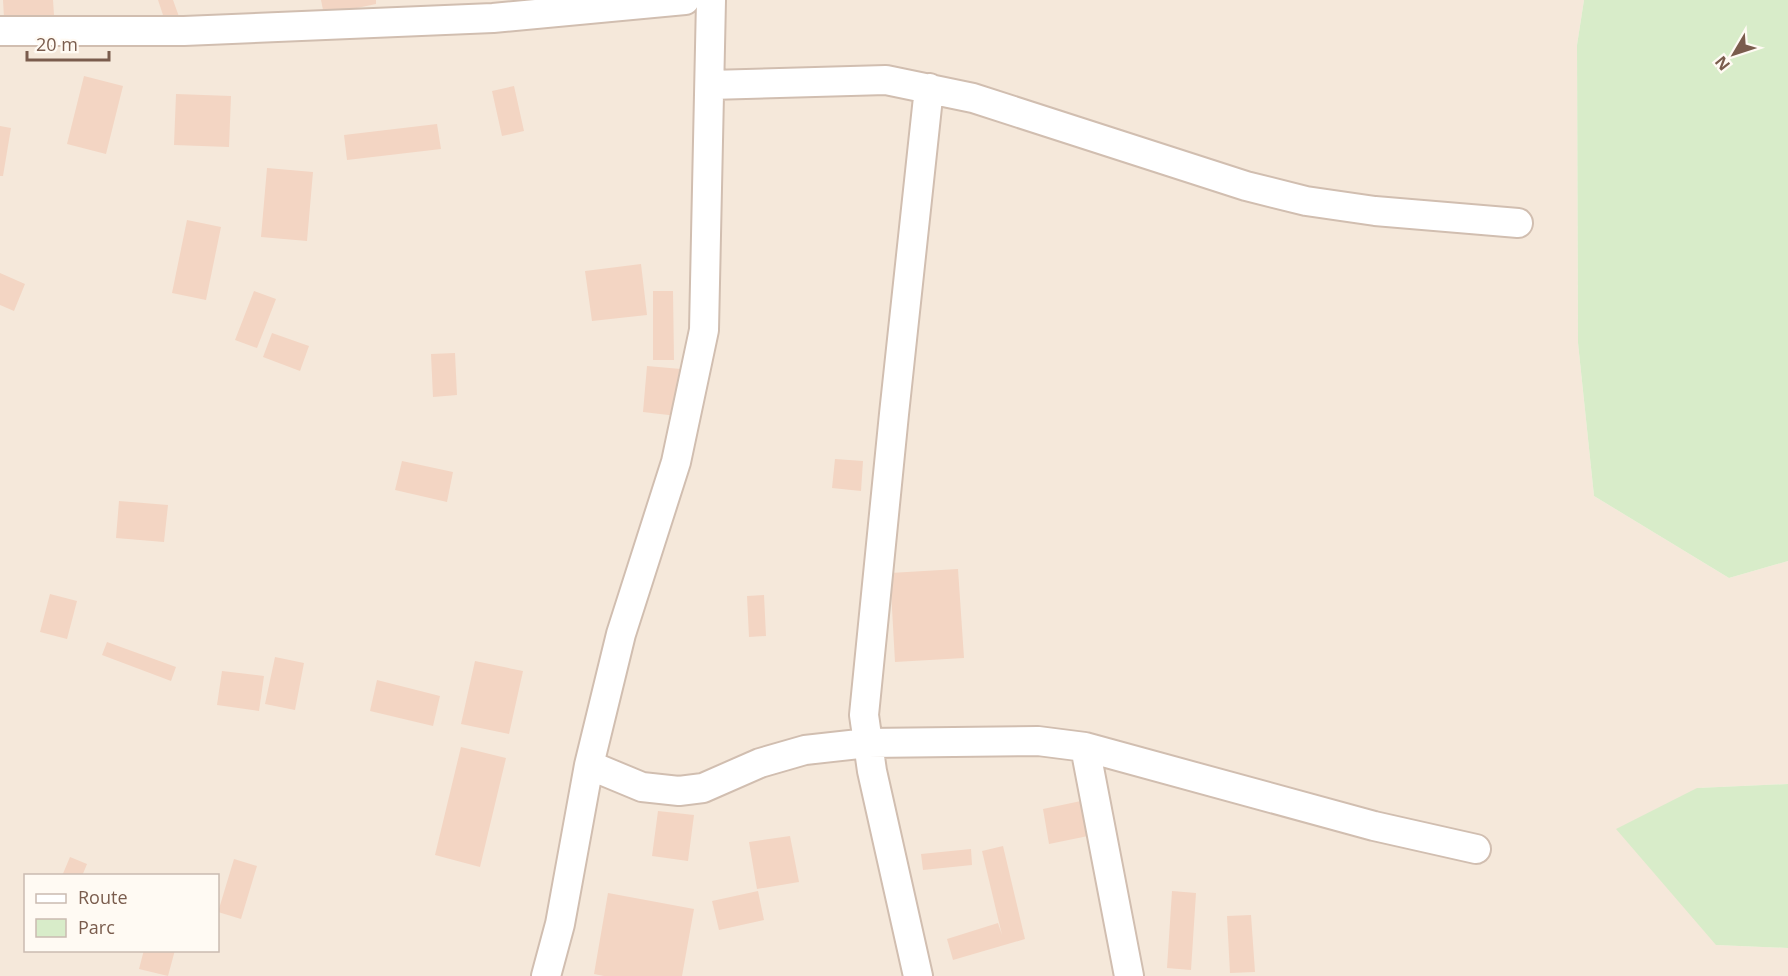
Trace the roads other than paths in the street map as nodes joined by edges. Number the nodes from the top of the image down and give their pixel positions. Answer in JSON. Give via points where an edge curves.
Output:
{"nodes":[{"id":1,"x":685,"y":0,"type":"edge"},
{"id":2,"x":711,"y":0,"type":"edge"},
{"id":3,"x":0,"y":31,"type":"edge"},
{"id":4,"x":710,"y":85,"type":"junction"},
{"id":5,"x":929,"y":88,"type":"junction"},
{"id":6,"x":1518,"y":223,"type":"dead end"},
{"id":7,"x":868,"y":743,"type":"junction"},
{"id":8,"x":1085,"y":747,"type":"junction"},
{"id":9,"x":589,"y":765,"type":"junction"},
{"id":10,"x":1476,"y":849,"type":"dead end"},
{"id":11,"x":546,"y":976,"type":"edge"},
{"id":12,"x":918,"y":976,"type":"edge"},
{"id":13,"x":1129,"y":976,"type":"edge"}],
"edges":[{"from":1,"to":3,"type":"street","via":[[493,18],[184,31]]},
{"from":2,"to":4,"type":"street"},
{"from":4,"to":5,"type":"street","via":[[886,80]]},
{"from":4,"to":9,"type":"street","via":[[704,330],[676,462],[621,634]]},
{"from":5,"to":6,"type":"street","via":[[973,98],[1246,186],[1306,201]]},
{"from":5,"to":7,"type":"street","via":[[864,716]]},
{"from":7,"to":8,"type":"street","via":[[1038,741]]},
{"from":7,"to":9,"type":"street","via":[[805,750],[760,763],[703,788],[678,791],[642,787]]},
{"from":7,"to":12,"type":"street"},
{"from":8,"to":10,"type":"street","via":[[1374,826]]},
{"from":8,"to":13,"type":"street"},
{"from":9,"to":11,"type":"street","via":[[572,868]]}]}
